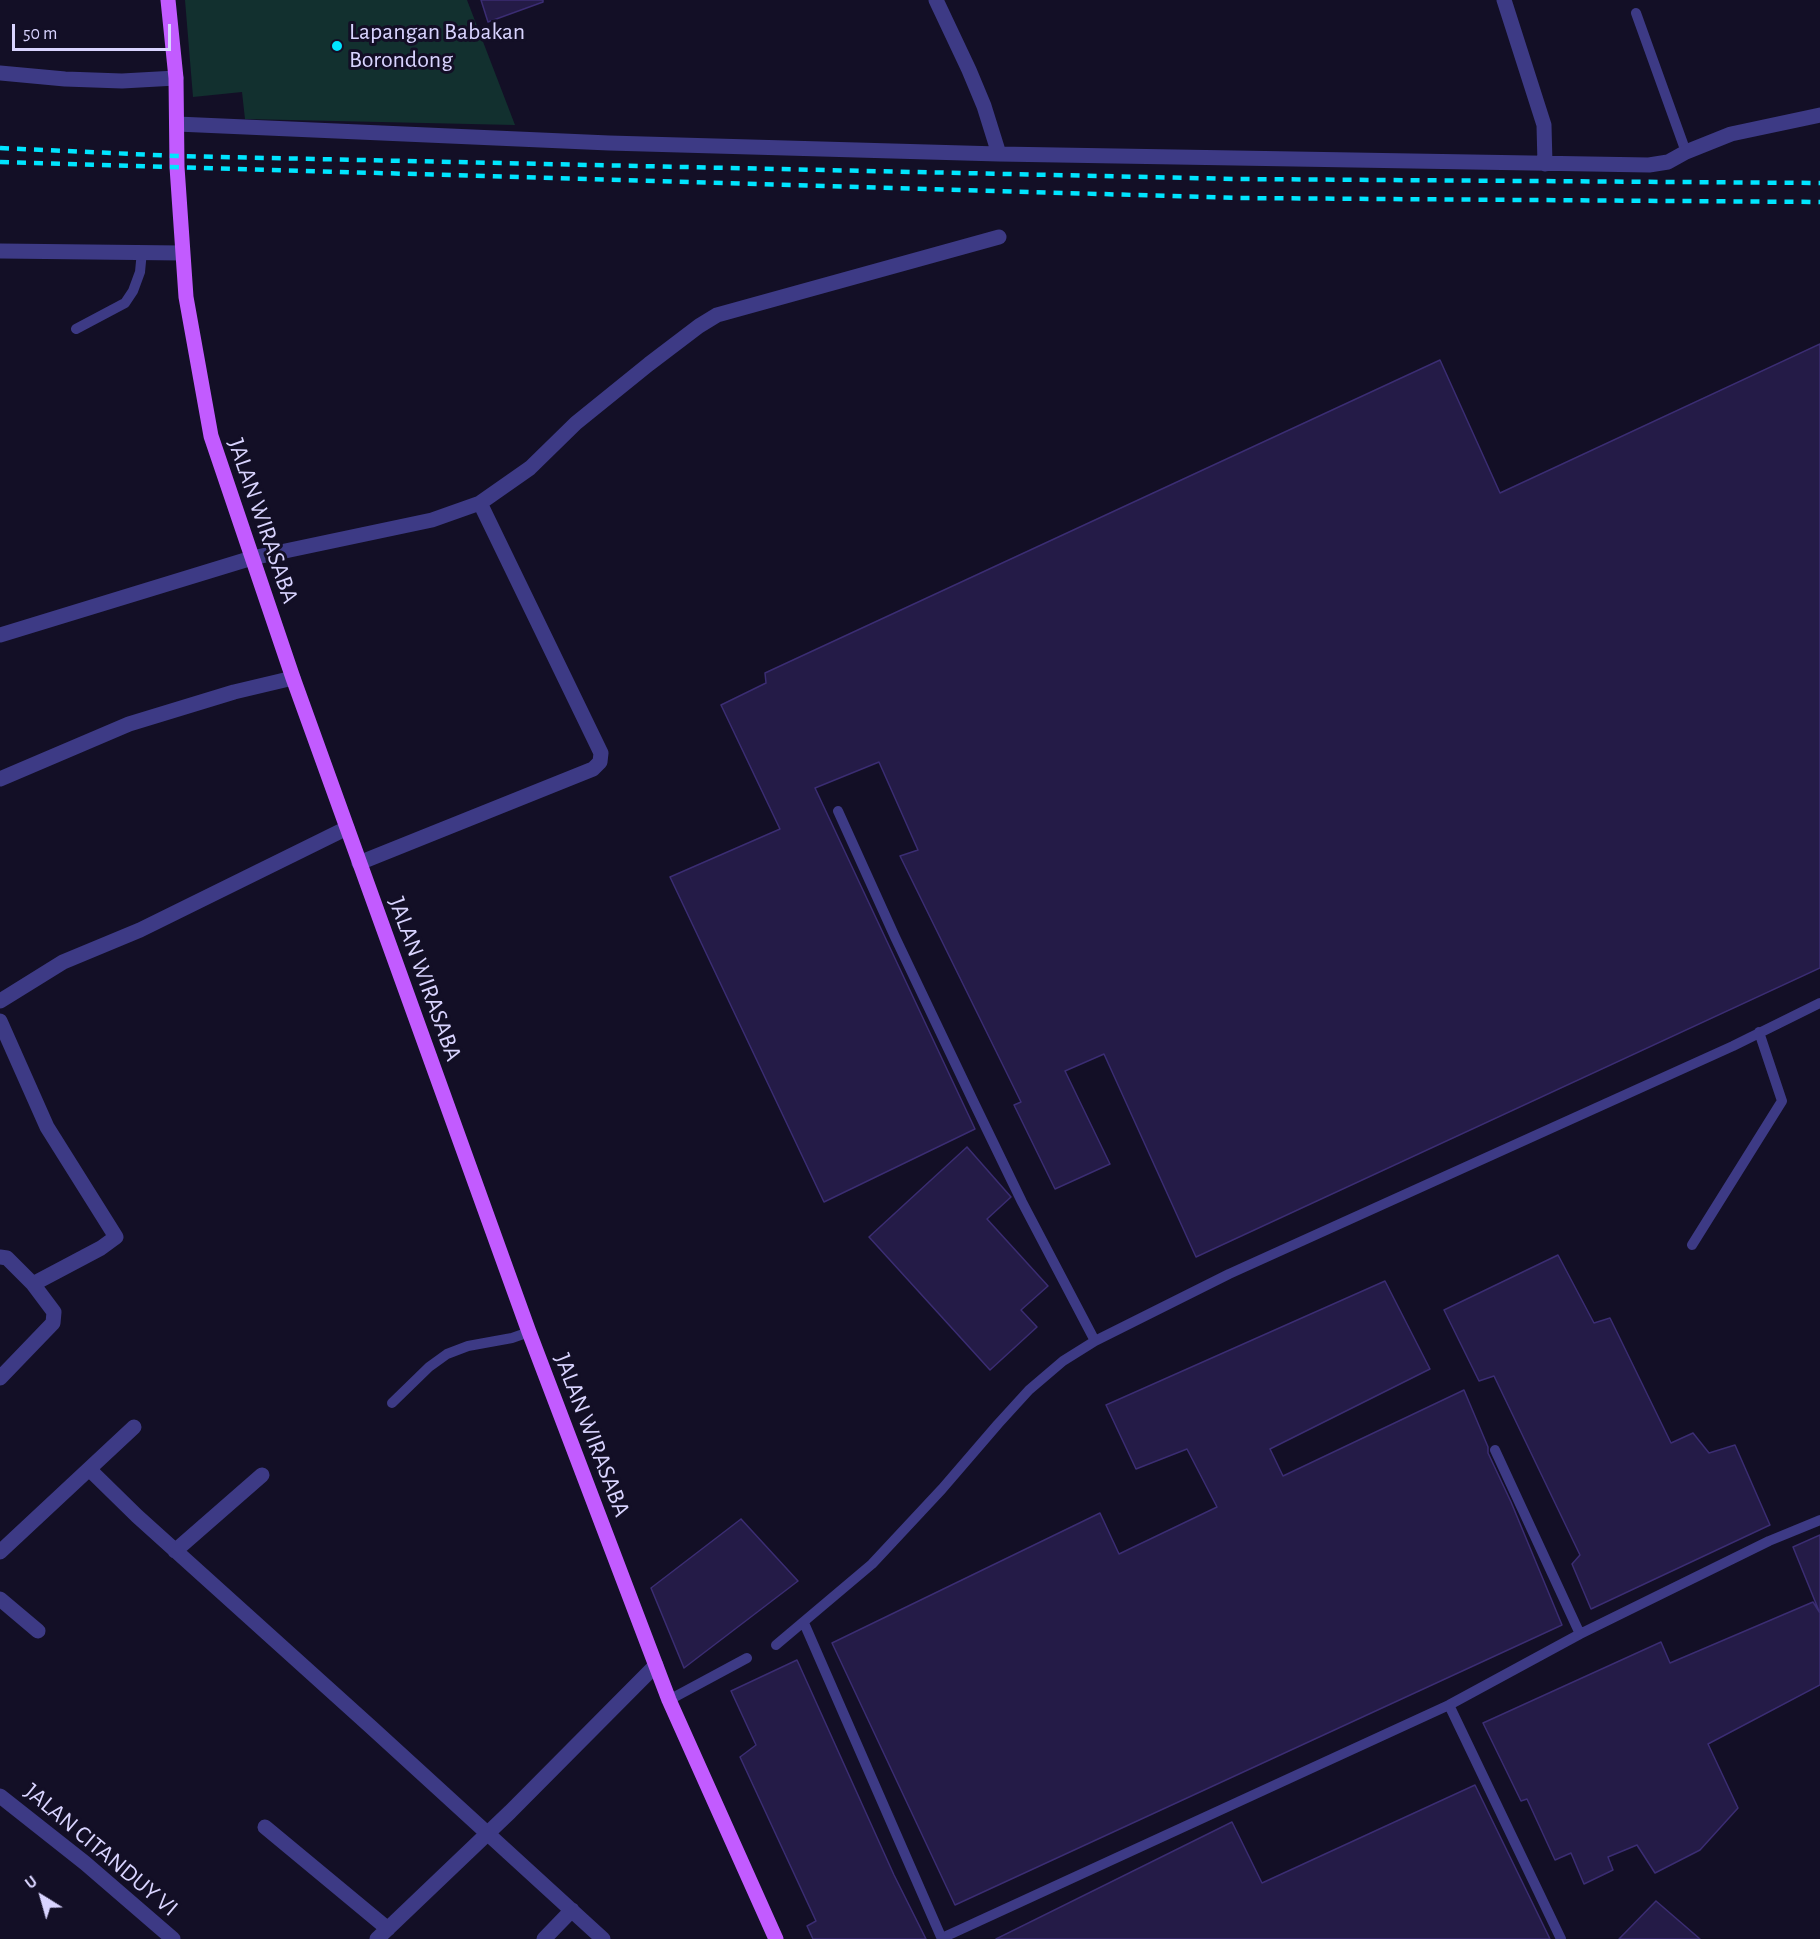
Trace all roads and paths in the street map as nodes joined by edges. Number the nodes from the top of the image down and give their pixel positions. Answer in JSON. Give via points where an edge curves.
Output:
{"nodes":[{"id":1,"x":168,"y":0,"type":"edge"},
{"id":2,"x":936,"y":0,"type":"edge"},
{"id":3,"x":1504,"y":0,"type":"edge"},
{"id":4,"x":1636,"y":13,"type":"dead end"},
{"id":5,"x":0,"y":73,"type":"edge"},
{"id":6,"x":176,"y":78,"type":"junction"},
{"id":7,"x":1820,"y":115,"type":"edge"},
{"id":8,"x":177,"y":124,"type":"junction"},
{"id":9,"x":1686,"y":152,"type":"junction"},
{"id":10,"x":999,"y":154,"type":"junction"},
{"id":11,"x":1545,"y":164,"type":"junction"},
{"id":12,"x":999,"y":237,"type":"dead end"},
{"id":13,"x":0,"y":251,"type":"edge"},
{"id":14,"x":142,"y":251,"type":"junction"},
{"id":15,"x":182,"y":253,"type":"junction"},
{"id":16,"x":76,"y":329,"type":"dead end"},
{"id":17,"x":480,"y":503,"type":"junction"},
{"id":18,"x":252,"y":558,"type":"junction"},
{"id":19,"x":0,"y":634,"type":"edge"},
{"id":20,"x":293,"y":678,"type":"junction"},
{"id":21,"x":0,"y":779,"type":"edge"},
{"id":22,"x":838,"y":811,"type":"dead end"},
{"id":23,"x":347,"y":828,"type":"junction"},
{"id":24,"x":359,"y":863,"type":"junction"},
{"id":25,"x":0,"y":1001,"type":"edge"},
{"id":26,"x":1820,"y":1003,"type":"edge"},
{"id":27,"x":0,"y":1021,"type":"edge"},
{"id":28,"x":1760,"y":1032,"type":"junction"},
{"id":29,"x":1692,"y":1245,"type":"dead end"},
{"id":30,"x":0,"y":1257,"type":"edge"},
{"id":31,"x":33,"y":1284,"type":"junction"},
{"id":32,"x":529,"y":1332,"type":"junction"},
{"id":33,"x":1095,"y":1341,"type":"junction"},
{"id":34,"x":0,"y":1378,"type":"edge"},
{"id":35,"x":392,"y":1402,"type":"dead end"},
{"id":36,"x":134,"y":1427,"type":"dead end"},
{"id":37,"x":1495,"y":1450,"type":"dead end"},
{"id":38,"x":89,"y":1469,"type":"junction"},
{"id":39,"x":262,"y":1475,"type":"dead end"},
{"id":40,"x":1820,"y":1520,"type":"edge"},
{"id":41,"x":175,"y":1551,"type":"junction"},
{"id":42,"x":0,"y":1552,"type":"edge"},
{"id":43,"x":0,"y":1599,"type":"edge"},
{"id":44,"x":804,"y":1623,"type":"junction"},
{"id":45,"x":39,"y":1632,"type":"dead end"},
{"id":46,"x":1580,"y":1634,"type":"junction"},
{"id":47,"x":776,"y":1646,"type":"dead end"},
{"id":48,"x":747,"y":1658,"type":"dead end"},
{"id":49,"x":656,"y":1665,"type":"junction"},
{"id":50,"x":669,"y":1700,"type":"junction"},
{"id":51,"x":1449,"y":1705,"type":"junction"},
{"id":52,"x":0,"y":1796,"type":"edge"},
{"id":53,"x":265,"y":1827,"type":"dead end"},
{"id":54,"x":488,"y":1832,"type":"junction"},
{"id":55,"x":572,"y":1910,"type":"junction"},
{"id":56,"x":383,"y":1934,"type":"edge"},
{"id":57,"x":173,"y":1939,"type":"edge"},
{"id":58,"x":544,"y":1939,"type":"edge"},
{"id":59,"x":603,"y":1939,"type":"edge"},
{"id":60,"x":776,"y":1939,"type":"edge"},
{"id":61,"x":942,"y":1939,"type":"edge"},
{"id":62,"x":1561,"y":1939,"type":"edge"}],
"edges":[{"from":1,"to":6,"type":"main road","name":"JALAN WIRASABA"},
{"from":2,"to":10,"type":"street","via":[[973,79]]},
{"from":3,"to":11,"type":"street","via":[[1544,125]]},
{"from":4,"to":9,"type":"lane"},
{"from":5,"to":6,"type":"street","via":[[111,81]]},
{"from":6,"to":8,"type":"main road","name":"JALAN WIRASABA"},
{"from":7,"to":9,"type":"street","via":[[1731,134]]},
{"from":8,"to":10,"type":"street","via":[[609,143]]},
{"from":8,"to":15,"type":"main road","name":"JALAN WIRASABA"},
{"from":9,"to":11,"type":"street","via":[[1668,162],[1649,165]]},
{"from":10,"to":11,"type":"street"},
{"from":12,"to":17,"type":"street","via":[[717,315],[649,364],[576,423],[530,468]]},
{"from":13,"to":14,"type":"street"},
{"from":14,"to":15,"type":"street"},
{"from":14,"to":16,"type":"lane","via":[[140,272],[125,303]]},
{"from":15,"to":18,"type":"main road","name":"JALAN WIRASABA","via":[[211,436]]},
{"from":17,"to":18,"type":"street","via":[[432,520]]},
{"from":17,"to":24,"type":"street","via":[[601,753],[600,762],[593,769]]},
{"from":18,"to":19,"type":"street"},
{"from":18,"to":20,"type":"main road","name":"JALAN WIRASABA"},
{"from":20,"to":21,"type":"street","via":[[129,724]]},
{"from":20,"to":23,"type":"main road","name":"JALAN WIRASABA"},
{"from":22,"to":33,"type":"lane","via":[[970,1095]]},
{"from":23,"to":24,"type":"main road","name":"JALAN WIRASABA"},
{"from":23,"to":25,"type":"street","via":[[140,930],[63,962]]},
{"from":24,"to":32,"type":"main road","name":"JALAN WIRASABA"},
{"from":26,"to":28,"type":"lane"},
{"from":27,"to":31,"type":"street","via":[[47,1127],[116,1237]]},
{"from":28,"to":29,"type":"lane","via":[[1782,1101]]},
{"from":28,"to":33,"type":"lane","via":[[1228,1274]]},
{"from":30,"to":31,"type":"street","via":[[7,1258]]},
{"from":31,"to":34,"type":"street","via":[[54,1312],[53,1323]]},
{"from":32,"to":35,"type":"lane","via":[[447,1354]]},
{"from":32,"to":49,"type":"main road","name":"JALAN WIRASABA"},
{"from":33,"to":44,"type":"lane","via":[[1063,1361],[1029,1390],[872,1564]]},
{"from":36,"to":38,"type":"street"},
{"from":37,"to":46,"type":"lane"},
{"from":38,"to":41,"type":"street"},
{"from":38,"to":42,"type":"street"},
{"from":39,"to":41,"type":"street"},
{"from":40,"to":46,"type":"lane"},
{"from":41,"to":54,"type":"street"},
{"from":43,"to":45,"type":"street"},
{"from":44,"to":47,"type":"lane"},
{"from":44,"to":61,"type":"lane"},
{"from":46,"to":51,"type":"lane"},
{"from":48,"to":50,"type":"lane"},
{"from":49,"to":50,"type":"main road","name":"JALAN WIRASABA"},
{"from":49,"to":54,"type":"street"},
{"from":50,"to":60,"type":"main road","name":"JALAN WIRASABA"},
{"from":51,"to":61,"type":"lane"},
{"from":51,"to":62,"type":"lane"},
{"from":52,"to":57,"type":"street","name":"JALAN CITANDUY VI"},
{"from":53,"to":56,"type":"street"},
{"from":54,"to":55,"type":"street"},
{"from":54,"to":56,"type":"street"},
{"from":55,"to":58,"type":"street"},
{"from":55,"to":59,"type":"street"}]}
